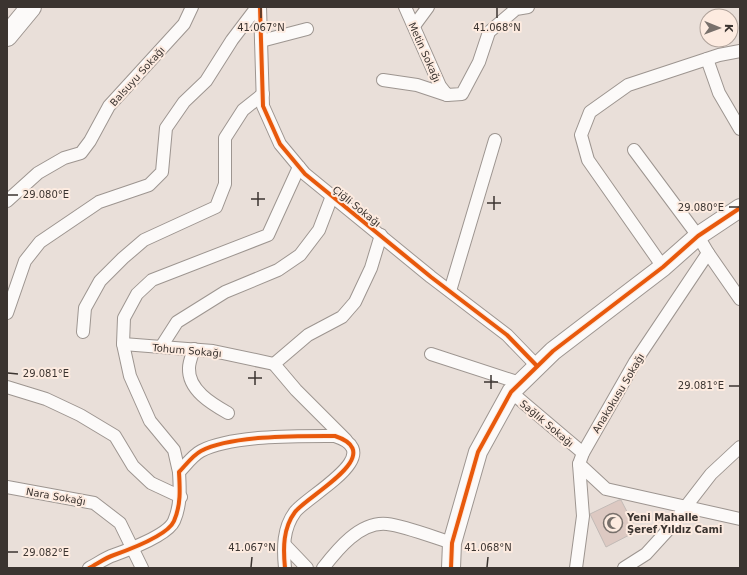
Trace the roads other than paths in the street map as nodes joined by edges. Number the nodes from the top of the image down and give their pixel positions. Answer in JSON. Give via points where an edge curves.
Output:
{"nodes":[{"id":1,"x":31,"y":7,"type":"edge"},
{"id":2,"x":192,"y":7,"type":"edge"},
{"id":3,"x":257,"y":7,"type":"edge"},
{"id":4,"x":260,"y":7,"type":"edge"},
{"id":5,"x":405,"y":7,"type":"edge"},
{"id":6,"x":428,"y":7,"type":"edge"},
{"id":7,"x":528,"y":7,"type":"edge"},
{"id":8,"x":414,"y":26,"type":"junction"},
{"id":9,"x":307,"y":29,"type":"dead end"},
{"id":10,"x":7,"y":36,"type":"edge"},
{"id":11,"x":262,"y":41,"type":"junction"},
{"id":12,"x":740,"y":51,"type":"edge"},
{"id":13,"x":707,"y":60,"type":"junction"},
{"id":14,"x":383,"y":80,"type":"dead end"},
{"id":15,"x":263,"y":94,"type":"junction"},
{"id":16,"x":447,"y":96,"type":"junction"},
{"id":17,"x":740,"y":129,"type":"edge"},
{"id":18,"x":495,"y":140,"type":"dead end"},
{"id":19,"x":634,"y":150,"type":"dead end"},
{"id":20,"x":299,"y":167,"type":"junction"},
{"id":21,"x":332,"y":196,"type":"junction"},
{"id":22,"x":7,"y":201,"type":"edge"},
{"id":23,"x":740,"y":208,"type":"edge"},
{"id":24,"x":381,"y":236,"type":"junction"},
{"id":25,"x":698,"y":236,"type":"junction"},
{"id":26,"x":708,"y":253,"type":"junction"},
{"id":27,"x":663,"y":267,"type":"junction"},
{"id":28,"x":450,"y":291,"type":"junction"},
{"id":29,"x":740,"y":299,"type":"edge"},
{"id":30,"x":7,"y":313,"type":"edge"},
{"id":31,"x":83,"y":332,"type":"dead end"},
{"id":32,"x":123,"y":344,"type":"junction"},
{"id":33,"x":160,"y":347,"type":"junction"},
{"id":34,"x":194,"y":349,"type":"junction"},
{"id":35,"x":431,"y":354,"type":"dead end"},
{"id":36,"x":274,"y":364,"type":"junction"},
{"id":37,"x":537,"y":366,"type":"junction"},
{"id":38,"x":7,"y":387,"type":"edge"},
{"id":39,"x":515,"y":388,"type":"junction"},
{"id":40,"x":228,"y":413,"type":"dead end"},
{"id":41,"x":346,"y":440,"type":"junction"},
{"id":42,"x":740,"y":447,"type":"edge"},
{"id":43,"x":581,"y":458,"type":"junction"},
{"id":44,"x":179,"y":472,"type":"junction"},
{"id":45,"x":7,"y":487,"type":"edge"},
{"id":46,"x":181,"y":497,"type":"junction"},
{"id":47,"x":686,"y":507,"type":"junction"},
{"id":48,"x":740,"y":519,"type":"edge"},
{"id":49,"x":452,"y":543,"type":"junction"},
{"id":50,"x":284,"y":545,"type":"junction"},
{"id":51,"x":134,"y":548,"type":"junction"},
{"id":52,"x":89,"y":568,"type":"edge"},
{"id":53,"x":142,"y":568,"type":"edge"},
{"id":54,"x":285,"y":568,"type":"edge"},
{"id":55,"x":307,"y":568,"type":"edge"},
{"id":56,"x":323,"y":568,"type":"edge"},
{"id":57,"x":451,"y":568,"type":"edge"},
{"id":58,"x":576,"y":568,"type":"edge"},
{"id":59,"x":624,"y":568,"type":"edge"}],
"edges":[{"from":1,"to":10,"type":"main road"},
{"from":2,"to":22,"type":"street","name":"Balsuyu Sokağı","via":[[184,24],[109,106],[81,152],[64,158],[38,173]]},
{"from":3,"to":30,"type":"street","via":[[206,81],[184,102],[166,128],[162,172],[149,185],[99,202],[40,242],[25,261]]},
{"from":4,"to":11,"type":"street","name":"Çiğli Sokağı"},
{"from":5,"to":8,"type":"street","name":"Metin Sokağı"},
{"from":6,"to":8,"type":"street"},
{"from":7,"to":16,"type":"street","via":[[516,9],[490,32],[462,94]]},
{"from":8,"to":16,"type":"street","name":"Metin Sokağı","via":[[440,86]]},
{"from":9,"to":11,"type":"street"},
{"from":11,"to":15,"type":"street","name":"Çiğli Sokağı"},
{"from":12,"to":13,"type":"street"},
{"from":13,"to":17,"type":"street","via":[[719,93]]},
{"from":13,"to":27,"type":"street","via":[[628,85],[590,112],[581,135],[588,160]]},
{"from":14,"to":16,"type":"street","name":"Metin Sokağı","via":[[416,85]]},
{"from":15,"to":20,"type":"street","name":"Çiğli Sokağı","via":[[263,106],[280,144]]},
{"from":15,"to":31,"type":"street","via":[[243,110],[225,138],[225,184],[216,206],[144,240],[123,258],[100,281],[85,308]]},
{"from":18,"to":28,"type":"street"},
{"from":19,"to":25,"type":"street"},
{"from":20,"to":21,"type":"street","name":"Çiğli Sokağı"},
{"from":20,"to":32,"type":"street","via":[[268,235],[152,280],[137,294],[124,318]]},
{"from":21,"to":24,"type":"street","name":"Çiğli Sokağı"},
{"from":21,"to":33,"type":"street","via":[[319,230],[300,255],[278,270],[225,292],[177,322]]},
{"from":23,"to":25,"type":"street"},
{"from":24,"to":28,"type":"street","name":"Çiğli Sokağı"},
{"from":24,"to":36,"type":"street","via":[[371,268],[355,302],[342,317],[308,335]]},
{"from":25,"to":26,"type":"street"},
{"from":25,"to":27,"type":"street"},
{"from":26,"to":29,"type":"street"},
{"from":26,"to":43,"type":"street","name":"Anakokusu Sokağı","via":[[635,362]]},
{"from":27,"to":37,"type":"street"},
{"from":28,"to":37,"type":"street","name":"Çiğli Sokağı","via":[[507,335]]},
{"from":32,"to":33,"type":"street","name":"Tohum Sokağı"},
{"from":32,"to":44,"type":"street","via":[[130,376],[150,421],[174,450]]},
{"from":33,"to":34,"type":"street","name":"Tohum Sokağı"},
{"from":34,"to":36,"type":"street","name":"Tohum Sokağı"},
{"from":34,"to":40,"type":"street","via":[[189,368],[191,380],[205,400]]},
{"from":35,"to":39,"type":"street"},
{"from":36,"to":41,"type":"street"},
{"from":37,"to":39,"type":"street"},
{"from":38,"to":46,"type":"street","via":[[46,398],[115,436],[133,466],[151,483]]},
{"from":39,"to":43,"type":"street","name":"Sağlık Sokağı"},
{"from":39,"to":49,"type":"street","via":[[478,452]]},
{"from":41,"to":44,"type":"street","via":[[335,436],[264,438],[218,445],[200,451]]},
{"from":41,"to":50,"type":"street","via":[[354,455],[351,462],[324,489],[296,511],[284,532]]},
{"from":42,"to":47,"type":"street","via":[[711,474]]},
{"from":43,"to":47,"type":"street","name":"Sağlık Sokağı","via":[[606,489]]},
{"from":43,"to":58,"type":"street","via":[[583,516]]},
{"from":44,"to":46,"type":"street"},
{"from":45,"to":51,"type":"street","name":"Nara Sokağı","via":[[94,503],[120,523]]},
{"from":46,"to":51,"type":"street","via":[[174,522],[154,538]]},
{"from":47,"to":48,"type":"street","name":"Sağlık Sokağı"},
{"from":47,"to":59,"type":"street","via":[[646,554]]},
{"from":49,"to":56,"type":"street","via":[[386,524],[366,528],[346,540]]},
{"from":49,"to":57,"type":"street"},
{"from":50,"to":54,"type":"street"},
{"from":50,"to":55,"type":"street"},
{"from":51,"to":52,"type":"street"},
{"from":51,"to":53,"type":"street","name":"Nara Sokağı"}]}
